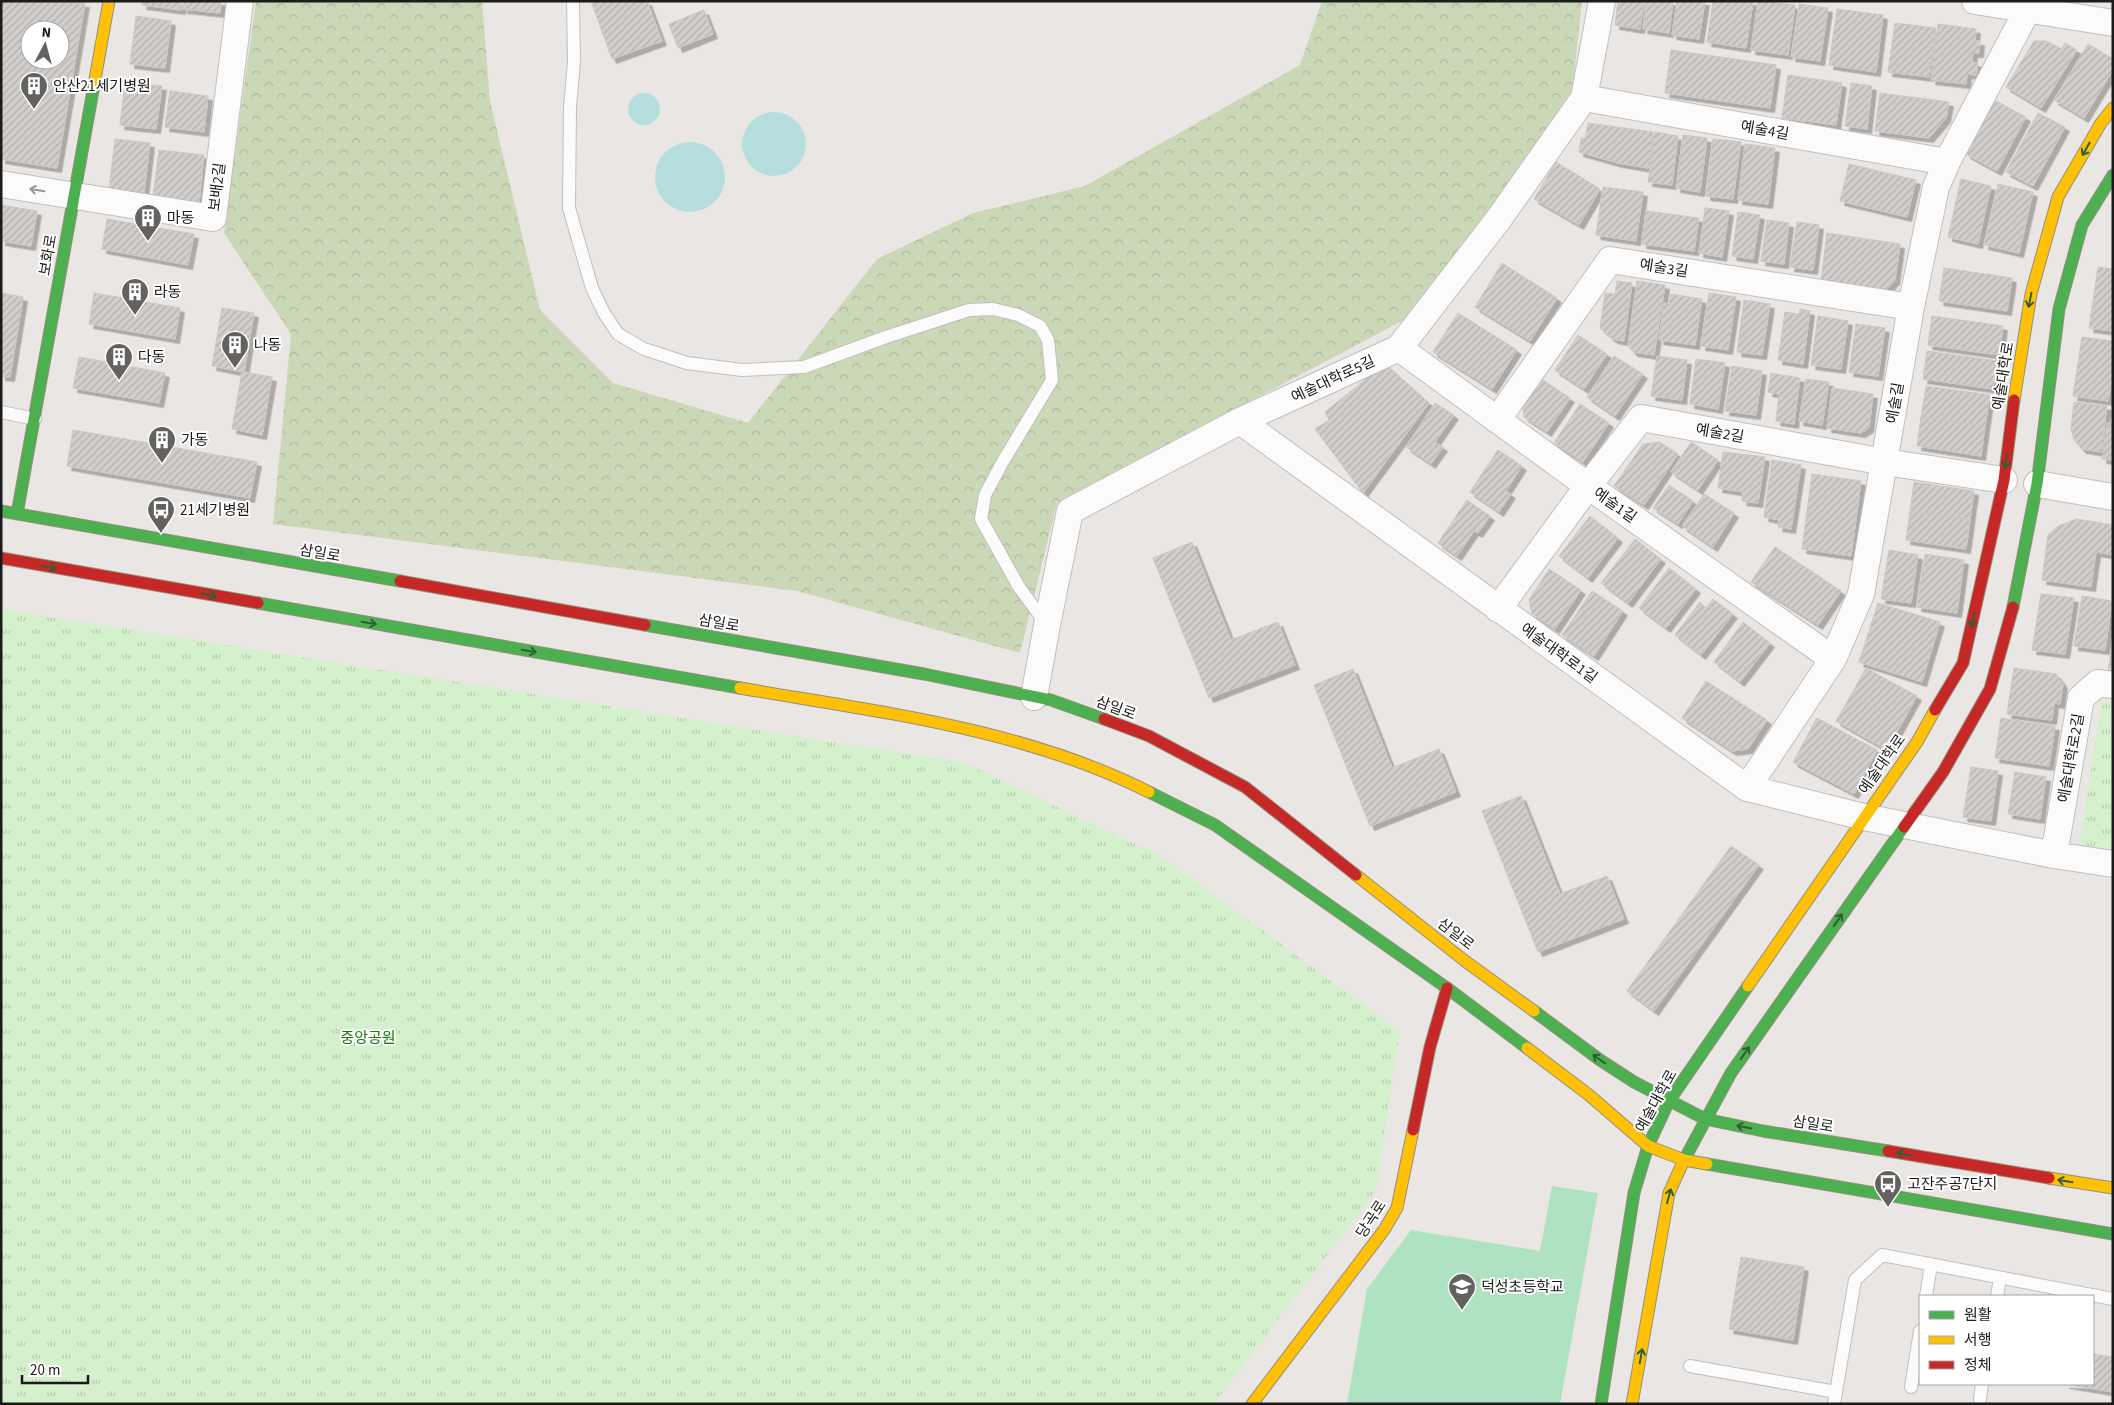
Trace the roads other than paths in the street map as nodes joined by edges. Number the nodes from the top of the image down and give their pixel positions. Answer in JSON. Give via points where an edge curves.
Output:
{"nodes":[{"id":1,"x":109,"y":1,"type":"edge"},
{"id":2,"x":240,"y":1,"type":"edge"},
{"id":3,"x":573,"y":1,"type":"edge"},
{"id":4,"x":1602,"y":1,"type":"edge"},
{"id":5,"x":1975,"y":1,"type":"edge"},
{"id":6,"x":2028,"y":9,"type":"junction"},
{"id":7,"x":2113,"y":22,"type":"edge"},
{"id":8,"x":1584,"y":98,"type":"junction"},
{"id":9,"x":2113,"y":108,"type":"edge"},
{"id":10,"x":1946,"y":162,"type":"junction"},
{"id":11,"x":2113,"y":174,"type":"edge"},
{"id":12,"x":1,"y":184,"type":"edge"},
{"id":13,"x":73,"y":195,"type":"junction"},
{"id":14,"x":1911,"y":307,"type":"junction"},
{"id":15,"x":1400,"y":348,"type":"junction"},
{"id":16,"x":1,"y":412,"type":"edge"},
{"id":17,"x":35,"y":418,"type":"junction"},
{"id":18,"x":1497,"y":420,"type":"junction"},
{"id":19,"x":1240,"y":421,"type":"junction"},
{"id":20,"x":1885,"y":462,"type":"junction"},
{"id":21,"x":2004,"y":480,"type":"junction"},
{"id":22,"x":2037,"y":484,"type":"junction"},
{"id":23,"x":1588,"y":486,"type":"junction"},
{"id":24,"x":2113,"y":497,"type":"edge"},
{"id":25,"x":1,"y":512,"type":"edge"},
{"id":26,"x":17,"y":514,"type":"junction"},
{"id":27,"x":1,"y":558,"type":"edge"},
{"id":28,"x":1498,"y":609,"type":"junction"},
{"id":29,"x":1047,"y":625,"type":"junction"},
{"id":30,"x":1833,"y":659,"type":"junction"},
{"id":31,"x":2113,"y":685,"type":"edge"},
{"id":32,"x":1034,"y":697,"type":"junction"},
{"id":33,"x":1747,"y":788,"type":"junction"},
{"id":34,"x":1864,"y":817,"type":"junction"},
{"id":35,"x":1906,"y":825,"type":"junction"},
{"id":36,"x":2054,"y":855,"type":"junction"},
{"id":37,"x":2113,"y":864,"type":"edge"},
{"id":38,"x":1447,"y":988,"type":"junction"},
{"id":39,"x":1669,"y":1101,"type":"junction"},
{"id":40,"x":1705,"y":1119,"type":"junction"},
{"id":41,"x":1648,"y":1146,"type":"junction"},
{"id":42,"x":1684,"y":1160,"type":"junction"},
{"id":43,"x":2113,"y":1188,"type":"edge"},
{"id":44,"x":2113,"y":1234,"type":"edge"},
{"id":45,"x":1931,"y":1265,"type":"junction"},
{"id":46,"x":2000,"y":1278,"type":"junction"},
{"id":47,"x":1926,"y":1295,"type":"edge"},
{"id":48,"x":1997,"y":1295,"type":"edge"},
{"id":49,"x":2091,"y":1295,"type":"edge"},
{"id":50,"x":2094,"y":1295,"type":"edge"},
{"id":51,"x":2113,"y":1299,"type":"edge"},
{"id":52,"x":1919,"y":1337,"type":"edge"},
{"id":53,"x":1690,"y":1366,"type":"dead end"},
{"id":54,"x":1982,"y":1385,"type":"edge"},
{"id":55,"x":1911,"y":1387,"type":"dead end"},
{"id":56,"x":1835,"y":1398,"type":"edge"},
{"id":57,"x":1980,"y":1399,"type":"dead end"},
{"id":58,"x":1252,"y":1404,"type":"edge"},
{"id":59,"x":1601,"y":1404,"type":"edge"},
{"id":60,"x":1632,"y":1404,"type":"edge"}],
"edges":[{"from":1,"to":13,"type":"main road","name":"보화로"},
{"from":2,"to":13,"type":"street","name":"보배2길","via":[[213,218]]},
{"from":3,"to":29,"type":"lane","via":[[569,208],[592,288],[618,334],[644,349],[687,363],[742,370],[804,367],[969,310],[993,309],[1018,315],[1040,326],[1048,340],[1052,380],[985,495],[981,519],[1019,587]]},
{"from":4,"to":8,"type":"street","name":"예술대학로5길"},
{"from":5,"to":6,"type":"street"},
{"from":6,"to":7,"type":"street"},
{"from":6,"to":10,"type":"street","name":"예술길"},
{"from":8,"to":10,"type":"street","name":"예술4길"},
{"from":8,"to":15,"type":"street","name":"예술대학로5길","via":[[1498,220]]},
{"from":9,"to":21,"type":"main road","name":"예술대학로","one_way":true,"via":[[2058,197],[2031,294]]},
{"from":10,"to":14,"type":"street","name":"예술길","via":[[1936,187]]},
{"from":11,"to":22,"type":"main road","via":[[2082,225],[2059,309]]},
{"from":13,"to":12,"type":"street","name":"보배2길","one_way":true},
{"from":13,"to":17,"type":"main road","name":"보화로"},
{"from":14,"to":18,"type":"street","name":"예술3길","via":[[1610,260]]},
{"from":14,"to":20,"type":"street","name":"예술길"},
{"from":15,"to":18,"type":"street","name":"예술1길"},
{"from":15,"to":19,"type":"street","name":"예술대학로5길"},
{"from":16,"to":17,"type":"lane"},
{"from":17,"to":26,"type":"main road","name":"보화로"},
{"from":18,"to":23,"type":"street","name":"예술1길"},
{"from":19,"to":28,"type":"street","name":"예술대학로1길"},
{"from":19,"to":29,"type":"street","name":"예술대학로5길","via":[[1070,511]]},
{"from":20,"to":21,"type":"street"},
{"from":20,"to":23,"type":"street","name":"예술2길","via":[[1641,418]]},
{"from":20,"to":30,"type":"street","name":"예술길","via":[[1861,594]]},
{"from":21,"to":34,"type":"main road","name":"예술대학로","one_way":true,"via":[[1963,663],[1917,742]]},
{"from":22,"to":24,"type":"street"},
{"from":22,"to":35,"type":"main road","via":[[2011,615],[1990,690],[1943,772]]},
{"from":23,"to":28,"type":"street"},
{"from":23,"to":30,"type":"street","name":"예술1길"},
{"from":25,"to":26,"type":"main road","name":"삼일로"},
{"from":26,"to":32,"type":"main road","name":"삼일로","via":[[924,674]]},
{"from":27,"to":38,"type":"main road","one_way":true,"via":[[906,717],[1018,741],[1119,777],[1216,825]]},
{"from":28,"to":33,"type":"street","name":"예술대학로1길"},
{"from":29,"to":32,"type":"street","name":"예술대학로5길"},
{"from":30,"to":33,"type":"street","name":"예술길"},
{"from":31,"to":36,"type":"street","name":"예술대학로2길","via":[[2098,683],[2081,698]]},
{"from":39,"to":32,"type":"main road","name":"삼일로","one_way":true,"via":[[1600,1060],[1465,961],[1245,787],[1149,736],[1051,700]]},
{"from":33,"to":34,"type":"street","name":"예술대학로1길"},
{"from":34,"to":35,"type":"street","name":"예술대학로1길"},
{"from":34,"to":39,"type":"main road","name":"예술대학로"},
{"from":35,"to":36,"type":"street"},
{"from":40,"to":35,"type":"main road","one_way":true,"via":[[1730,1073]]},
{"from":36,"to":37,"type":"street"},
{"from":38,"to":41,"type":"main road","via":[[1589,1095]]},
{"from":38,"to":58,"type":"main road","name":"당곡로","via":[[1430,1047],[1398,1208]]},
{"from":39,"to":40,"type":"main road","name":"삼일로"},
{"from":39,"to":41,"type":"main road","name":"예술대학로"},
{"from":40,"to":42,"type":"main road"},
{"from":43,"to":40,"type":"main road","name":"삼일로","one_way":true},
{"from":41,"to":42,"type":"main road"},
{"from":41,"to":59,"type":"main road","name":"예술대학로","via":[[1634,1193]]},
{"from":42,"to":44,"type":"main road"},
{"from":60,"to":42,"type":"main road","one_way":true,"via":[[1669,1193]]},
{"from":45,"to":46,"type":"lane"},
{"from":45,"to":47,"type":"lane"},
{"from":45,"to":56,"type":"lane","via":[[1882,1256],[1855,1280]]},
{"from":46,"to":48,"type":"lane"},
{"from":46,"to":49,"type":"lane"},
{"from":50,"to":51,"type":"lane"},
{"from":52,"to":55,"type":"lane"},
{"from":53,"to":56,"type":"lane"},
{"from":54,"to":57,"type":"lane"}]}
